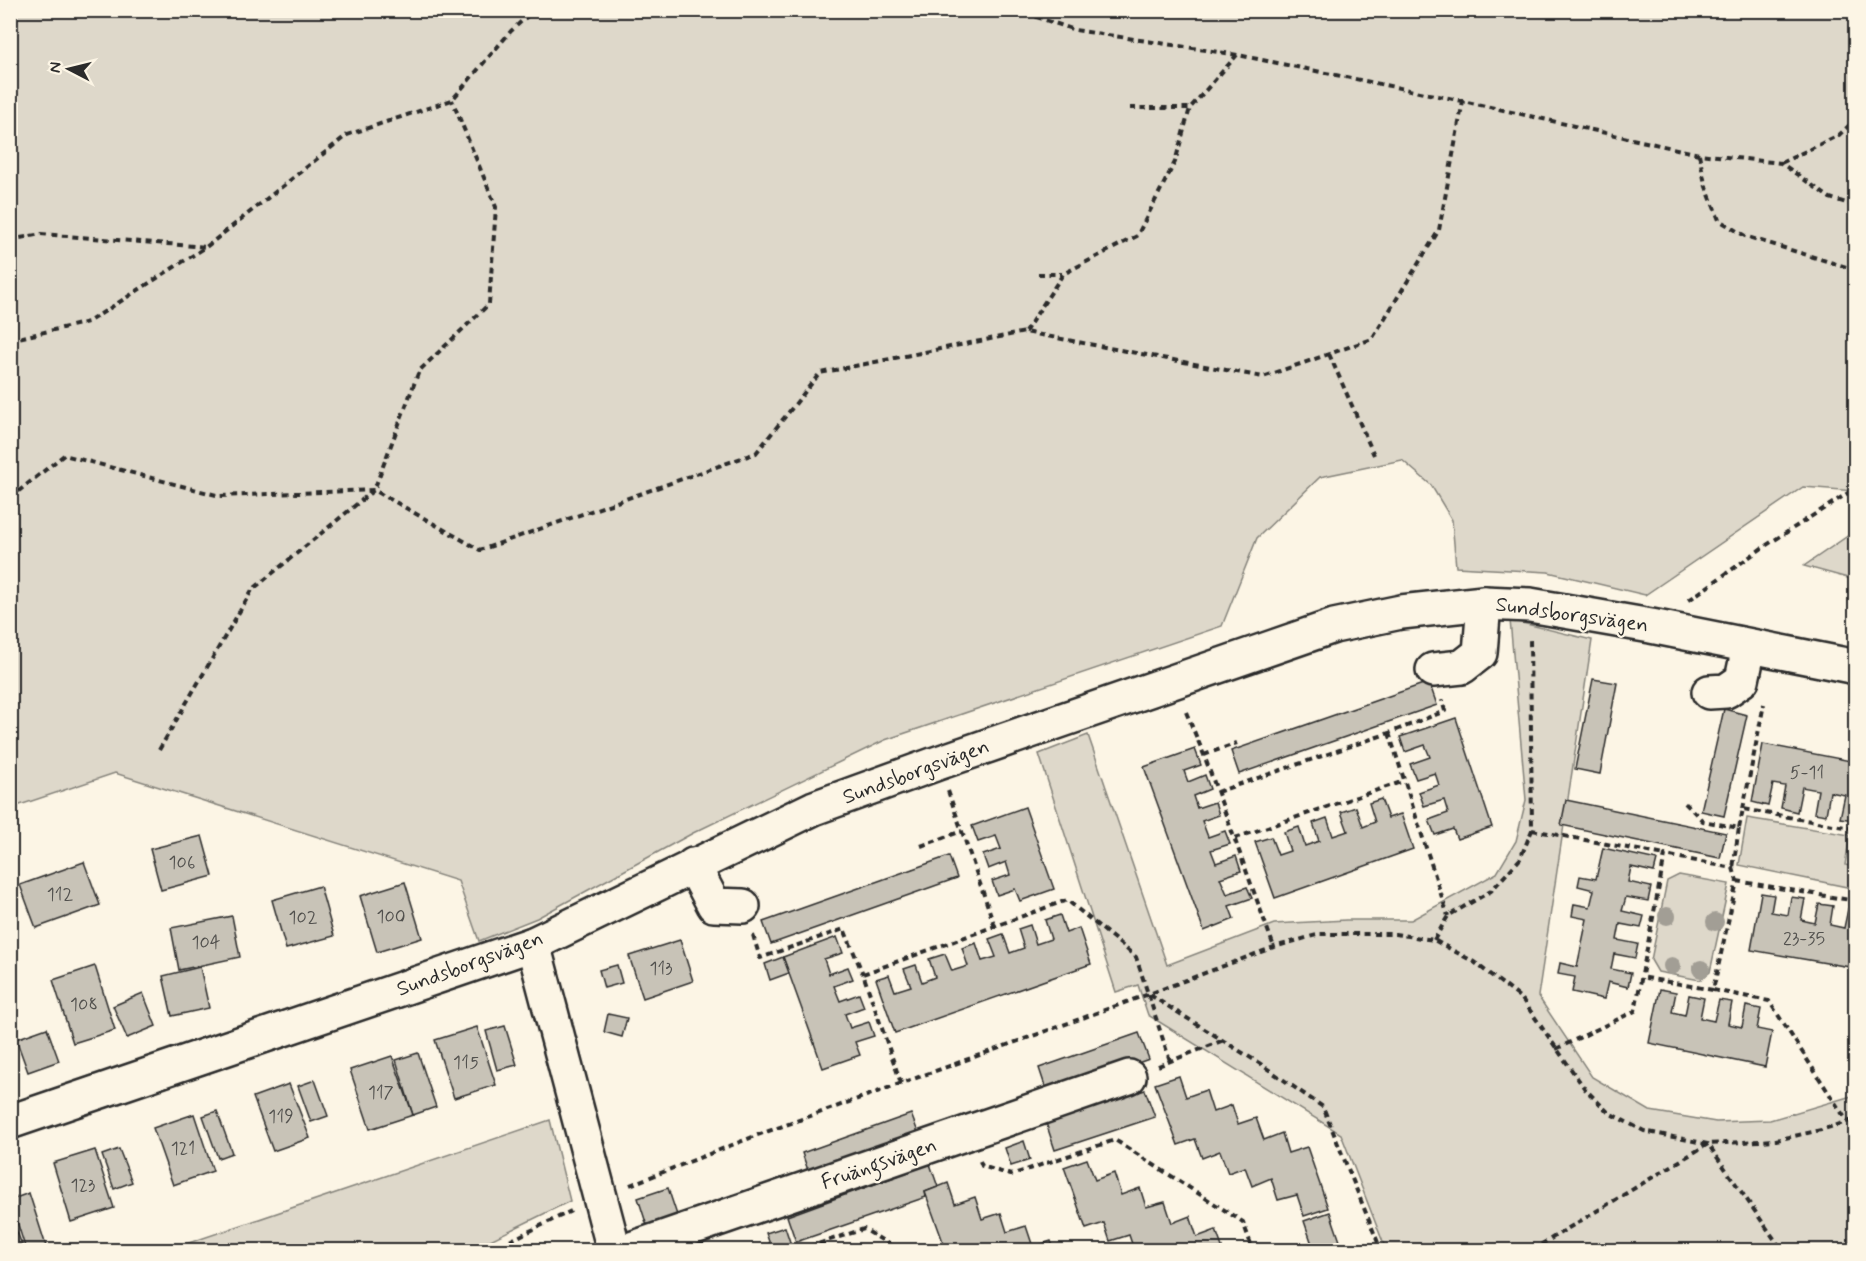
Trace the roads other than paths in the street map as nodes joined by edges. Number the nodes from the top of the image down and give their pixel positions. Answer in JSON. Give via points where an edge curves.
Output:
{"nodes":[{"id":1,"x":1484,"y":603,"type":"junction"},
{"id":2,"x":1749,"y":647,"type":"junction"},
{"id":3,"x":1856,"y":667,"type":"edge"},
{"id":4,"x":1433,"y":670,"type":"road end"},
{"id":5,"x":1708,"y":692,"type":"dead end"},
{"id":6,"x":693,"y":866,"type":"junction"},
{"id":7,"x":743,"y":906,"type":"road end"},
{"id":8,"x":533,"y":944,"type":"junction"},
{"id":9,"x":1130,"y":1077,"type":"road end"},
{"id":10,"x":10,"y":1122,"type":"edge"},
{"id":11,"x":614,"y":1251,"type":"edge"},
{"id":12,"x":628,"y":1251,"type":"edge"}],
"edges":[{"from":1,"to":2,"type":"street","name":"Sundsborgsvägen","via":[[1530,605]]},
{"from":1,"to":4,"type":"street","via":[[1480,653],[1462,667]]},
{"from":1,"to":6,"type":"street","name":"Sundsborgsvägen","via":[[1401,612],[1335,626],[814,808]]},
{"from":2,"to":3,"type":"street","name":"Sundsborgsvägen"},
{"from":2,"to":5,"type":"street","via":[[1742,680],[1726,691]]},
{"from":6,"to":7,"type":"street","via":[[714,905]]},
{"from":6,"to":8,"type":"street","name":"Sundsborgsvägen"},
{"from":8,"to":10,"type":"street","name":"Sundsborgsvägen"},
{"from":8,"to":11,"type":"street"},
{"from":9,"to":12,"type":"street","name":"Fruängsvägen"}]}
